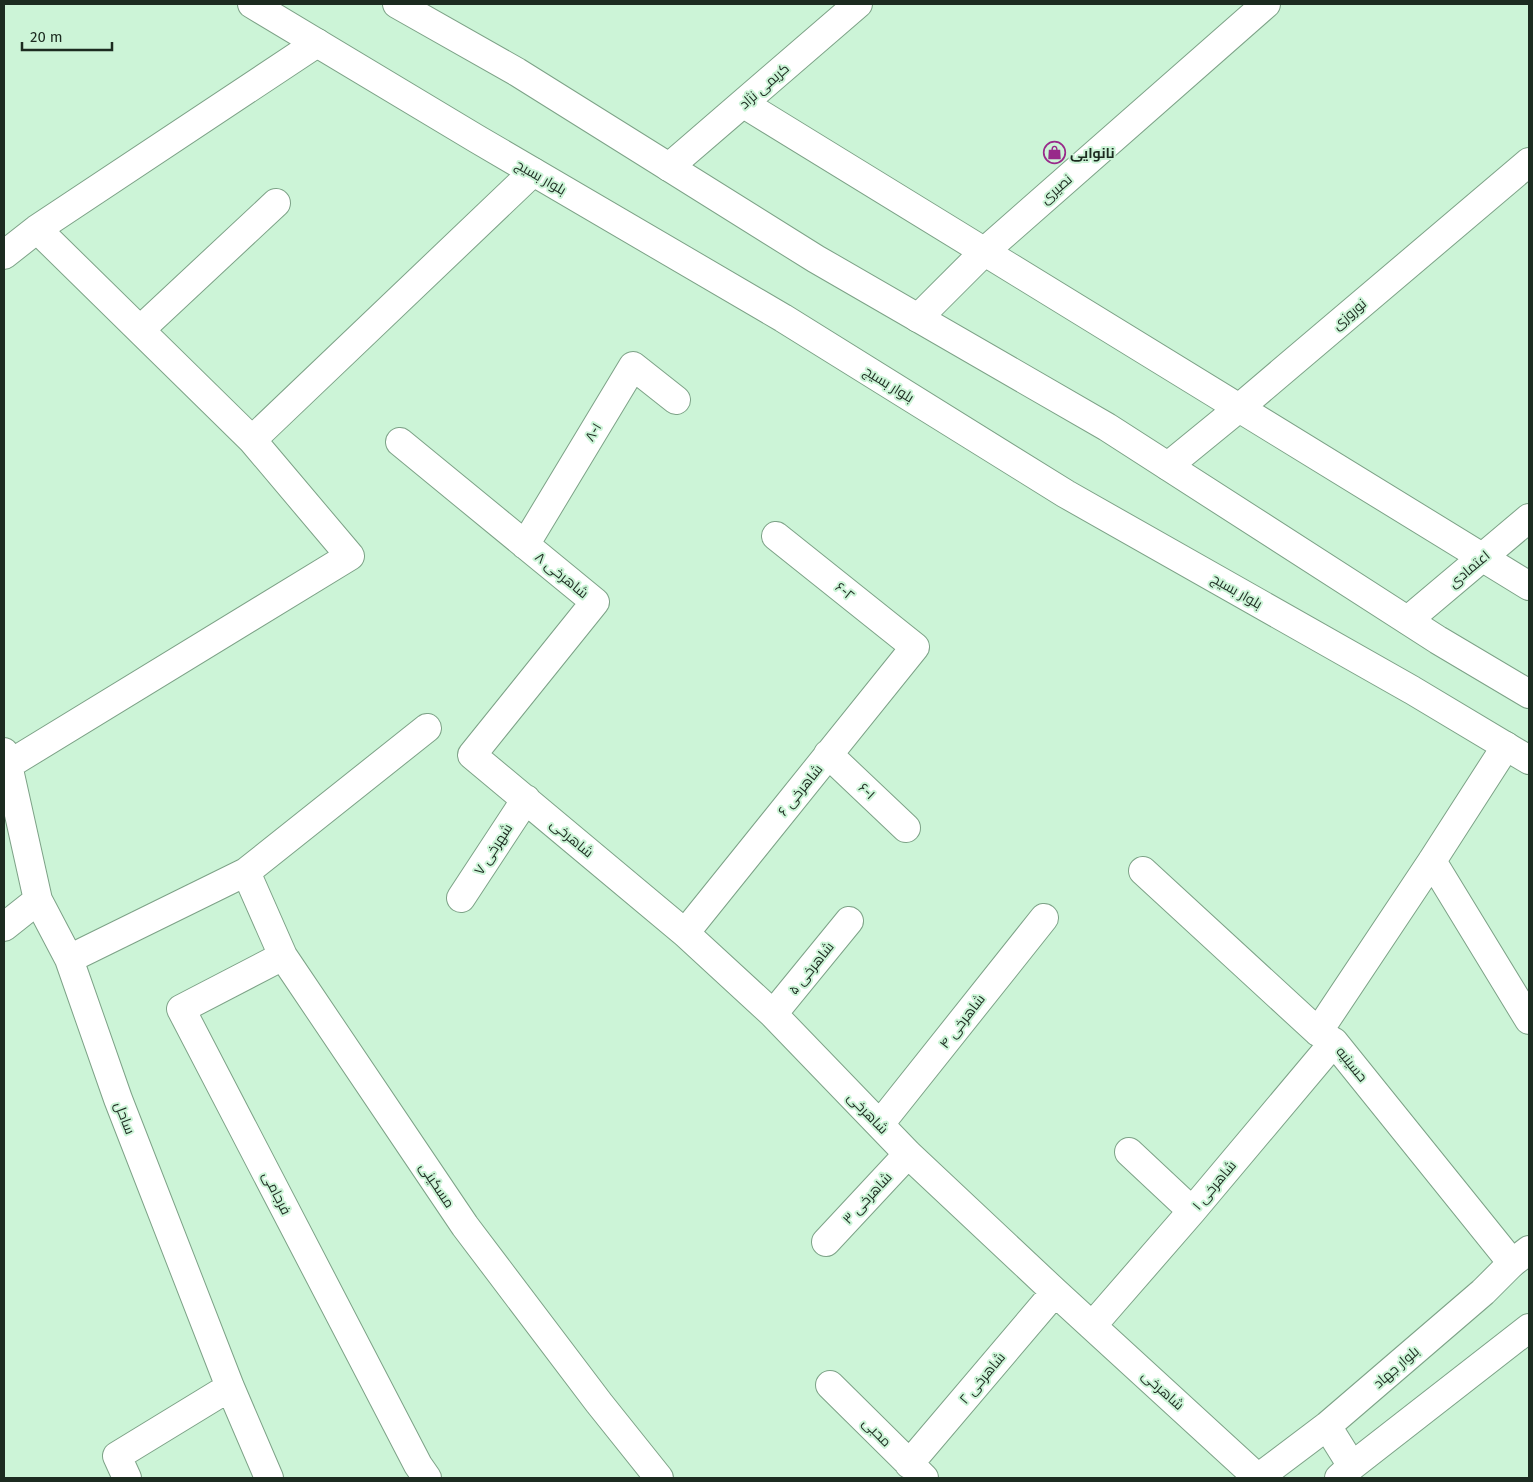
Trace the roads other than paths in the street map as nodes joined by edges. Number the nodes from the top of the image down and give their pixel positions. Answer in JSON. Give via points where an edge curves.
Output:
{"nodes":[{"id":1,"x":252,"y":4,"type":"edge"},
{"id":2,"x":397,"y":4,"type":"edge"},
{"id":3,"x":858,"y":4,"type":"edge"},
{"id":4,"x":1266,"y":4,"type":"edge"},
{"id":5,"x":317,"y":43,"type":"junction"},
{"id":6,"x":744,"y":104,"type":"junction"},
{"id":7,"x":1529,"y":162,"type":"edge"},
{"id":8,"x":669,"y":166,"type":"junction"},
{"id":9,"x":534,"y":172,"type":"junction"},
{"id":10,"x":276,"y":203,"type":"dead end"},
{"id":11,"x":37,"y":230,"type":"junction"},
{"id":12,"x":985,"y":252,"type":"junction"},
{"id":13,"x":4,"y":255,"type":"edge"},
{"id":14,"x":918,"y":318,"type":"junction"},
{"id":15,"x":140,"y":330,"type":"junction"},
{"id":16,"x":676,"y":400,"type":"dead end"},
{"id":17,"x":1239,"y":408,"type":"junction"},
{"id":18,"x":252,"y":440,"type":"junction"},
{"id":19,"x":400,"y":442,"type":"dead end"},
{"id":20,"x":1168,"y":466,"type":"junction"},
{"id":21,"x":1529,"y":518,"type":"edge"},
{"id":22,"x":776,"y":536,"type":"dead end"},
{"id":23,"x":525,"y":545,"type":"junction"},
{"id":24,"x":1482,"y":557,"type":"junction"},
{"id":25,"x":1529,"y":586,"type":"edge"},
{"id":26,"x":1408,"y":620,"type":"junction"},
{"id":27,"x":915,"y":647,"type":"joint"},
{"id":28,"x":1529,"y":694,"type":"edge"},
{"id":29,"x":426,"y":728,"type":"dead end"},
{"id":30,"x":1506,"y":746,"type":"junction"},
{"id":31,"x":828,"y":754,"type":"junction"},
{"id":32,"x":472,"y":755,"type":"joint"},
{"id":33,"x":6,"y":758,"type":"edge"},
{"id":34,"x":1529,"y":760,"type":"edge"},
{"id":35,"x":526,"y":799,"type":"junction"},
{"id":36,"x":906,"y":828,"type":"dead end"},
{"id":37,"x":1432,"y":861,"type":"junction"},
{"id":38,"x":1144,"y":871,"type":"dead end"},
{"id":39,"x":246,"y":872,"type":"junction"},
{"id":40,"x":461,"y":898,"type":"dead end"},
{"id":41,"x":38,"y":900,"type":"junction"},
{"id":42,"x":1044,"y":918,"type":"dead end"},
{"id":43,"x":849,"y":921,"type":"dead end"},
{"id":44,"x":4,"y":927,"type":"edge"},
{"id":45,"x":685,"y":933,"type":"junction"},
{"id":46,"x":283,"y":956,"type":"junction"},
{"id":47,"x":69,"y":959,"type":"junction"},
{"id":48,"x":773,"y":1014,"type":"junction"},
{"id":49,"x":1529,"y":1020,"type":"edge"},
{"id":50,"x":1326,"y":1037,"type":"junction"},
{"id":51,"x":880,"y":1124,"type":"junction"},
{"id":52,"x":1129,"y":1152,"type":"dead end"},
{"id":53,"x":908,"y":1154,"type":"junction"},
{"id":54,"x":1192,"y":1211,"type":"junction"},
{"id":55,"x":826,"y":1242,"type":"dead end"},
{"id":56,"x":1520,"y":1256,"type":"edge"},
{"id":57,"x":1054,"y":1292,"type":"junction"},
{"id":58,"x":1092,"y":1326,"type":"junction"},
{"id":59,"x":1529,"y":1328,"type":"edge"},
{"id":60,"x":830,"y":1385,"type":"dead end"},
{"id":61,"x":230,"y":1387,"type":"junction"},
{"id":62,"x":1326,"y":1426,"type":"junction"},
{"id":63,"x":917,"y":1471,"type":"edge"},
{"id":64,"x":1346,"y":1472,"type":"edge"},
{"id":65,"x":127,"y":1478,"type":"edge"},
{"id":66,"x":269,"y":1478,"type":"edge"},
{"id":67,"x":426,"y":1478,"type":"edge"},
{"id":68,"x":659,"y":1478,"type":"edge"},
{"id":69,"x":1258,"y":1478,"type":"edge"}],
"edges":[{"from":1,"to":5,"type":"street","name":"بلوار بسیج"},
{"from":2,"to":8,"type":"street","via":[[517,72]]},
{"from":3,"to":6,"type":"street","name":"کریمی نژاد"},
{"from":4,"to":12,"type":"street","name":"نصیری"},
{"from":5,"to":9,"type":"street","name":"بلوار بسیج"},
{"from":5,"to":11,"type":"street"},
{"from":6,"to":8,"type":"street","name":"کریمی نژاد"},
{"from":6,"to":12,"type":"street"},
{"from":7,"to":17,"type":"street","name":"نوروزی"},
{"from":8,"to":14,"type":"street","via":[[816,260]]},
{"from":9,"to":18,"type":"street"},
{"from":9,"to":30,"type":"street","name":"بلوار بسیج","via":[[784,318],[1066,494]]},
{"from":10,"to":15,"type":"street"},
{"from":11,"to":13,"type":"street"},
{"from":11,"to":15,"type":"street"},
{"from":12,"to":14,"type":"street","name":"نصیری"},
{"from":12,"to":17,"type":"street"},
{"from":14,"to":20,"type":"street"},
{"from":15,"to":18,"type":"street"},
{"from":16,"to":23,"type":"street","name":"۸-۱","via":[[633,366]]},
{"from":17,"to":20,"type":"street","name":"نوروزی"},
{"from":17,"to":24,"type":"street"},
{"from":18,"to":33,"type":"street","via":[[350,556]]},
{"from":19,"to":23,"type":"street","name":"شاهرخی ۸"},
{"from":20,"to":26,"type":"street"},
{"from":21,"to":24,"type":"street","name":"اعتمادی"},
{"from":22,"to":27,"type":"street","name":"۶-۲"},
{"from":23,"to":32,"type":"street","name":"شاهرخی ۸","via":[[595,602]]},
{"from":24,"to":25,"type":"street"},
{"from":24,"to":26,"type":"street","name":"اعتمادی"},
{"from":26,"to":28,"type":"street"},
{"from":27,"to":31,"type":"street","name":"شاهرخی ۶"},
{"from":29,"to":39,"type":"street"},
{"from":30,"to":34,"type":"street","name":"بلوار بسیج"},
{"from":30,"to":37,"type":"street","name":"شاهرخی ۱"},
{"from":31,"to":36,"type":"street","name":"۶-۱"},
{"from":31,"to":45,"type":"street","name":"شاهرخی ۶"},
{"from":32,"to":35,"type":"street","name":"شاهرخی"},
{"from":33,"to":41,"type":"street","name":"ساحل"},
{"from":35,"to":40,"type":"street","name":"شهرخی ۷"},
{"from":35,"to":45,"type":"street","name":"شاهرخی"},
{"from":37,"to":49,"type":"street"},
{"from":37,"to":50,"type":"street","name":"شاهرخی ۱"},
{"from":38,"to":50,"type":"street","name":"حسینیه"},
{"from":39,"to":46,"type":"street","name":"مسکینی"},
{"from":39,"to":47,"type":"street"},
{"from":41,"to":44,"type":"street"},
{"from":41,"to":47,"type":"street","name":"ساحل"},
{"from":42,"to":51,"type":"street","name":"شاهرخی ۴"},
{"from":43,"to":48,"type":"street","name":"شاهرخی ۵"},
{"from":45,"to":48,"type":"street","name":"شاهرخی"},
{"from":46,"to":67,"type":"street","name":"فرجامی","via":[[181,1009]]},
{"from":46,"to":68,"type":"street","name":"مسکینی","via":[[465,1226]]},
{"from":47,"to":61,"type":"street","name":"ساحل","via":[[118,1100]]},
{"from":48,"to":51,"type":"street","name":"شاهرخی"},
{"from":50,"to":54,"type":"street","name":"شاهرخی ۱"},
{"from":50,"to":56,"type":"street","name":"حسینیه"},
{"from":51,"to":53,"type":"street","name":"شاهرخی"},
{"from":52,"to":54,"type":"street"},
{"from":53,"to":55,"type":"street","name":"شاهرخی ۳"},
{"from":53,"to":57,"type":"street","name":"شاهرخی"},
{"from":54,"to":58,"type":"street","name":"شاهرخی ۱"},
{"from":56,"to":62,"type":"street","name":"بلوار جهاد","via":[[1483,1292]]},
{"from":57,"to":58,"type":"street","name":"شاهرخی"},
{"from":57,"to":63,"type":"street","name":"شاهرخی ۲"},
{"from":58,"to":69,"type":"street","name":"شاهرخی"},
{"from":59,"to":64,"type":"street"},
{"from":60,"to":63,"type":"street","name":"محبی"},
{"from":61,"to":65,"type":"street","via":[[117,1456]]},
{"from":61,"to":66,"type":"street","name":"ساحل"},
{"from":62,"to":64,"type":"street"},
{"from":62,"to":69,"type":"street","name":"بلوار جهاد"}]}
